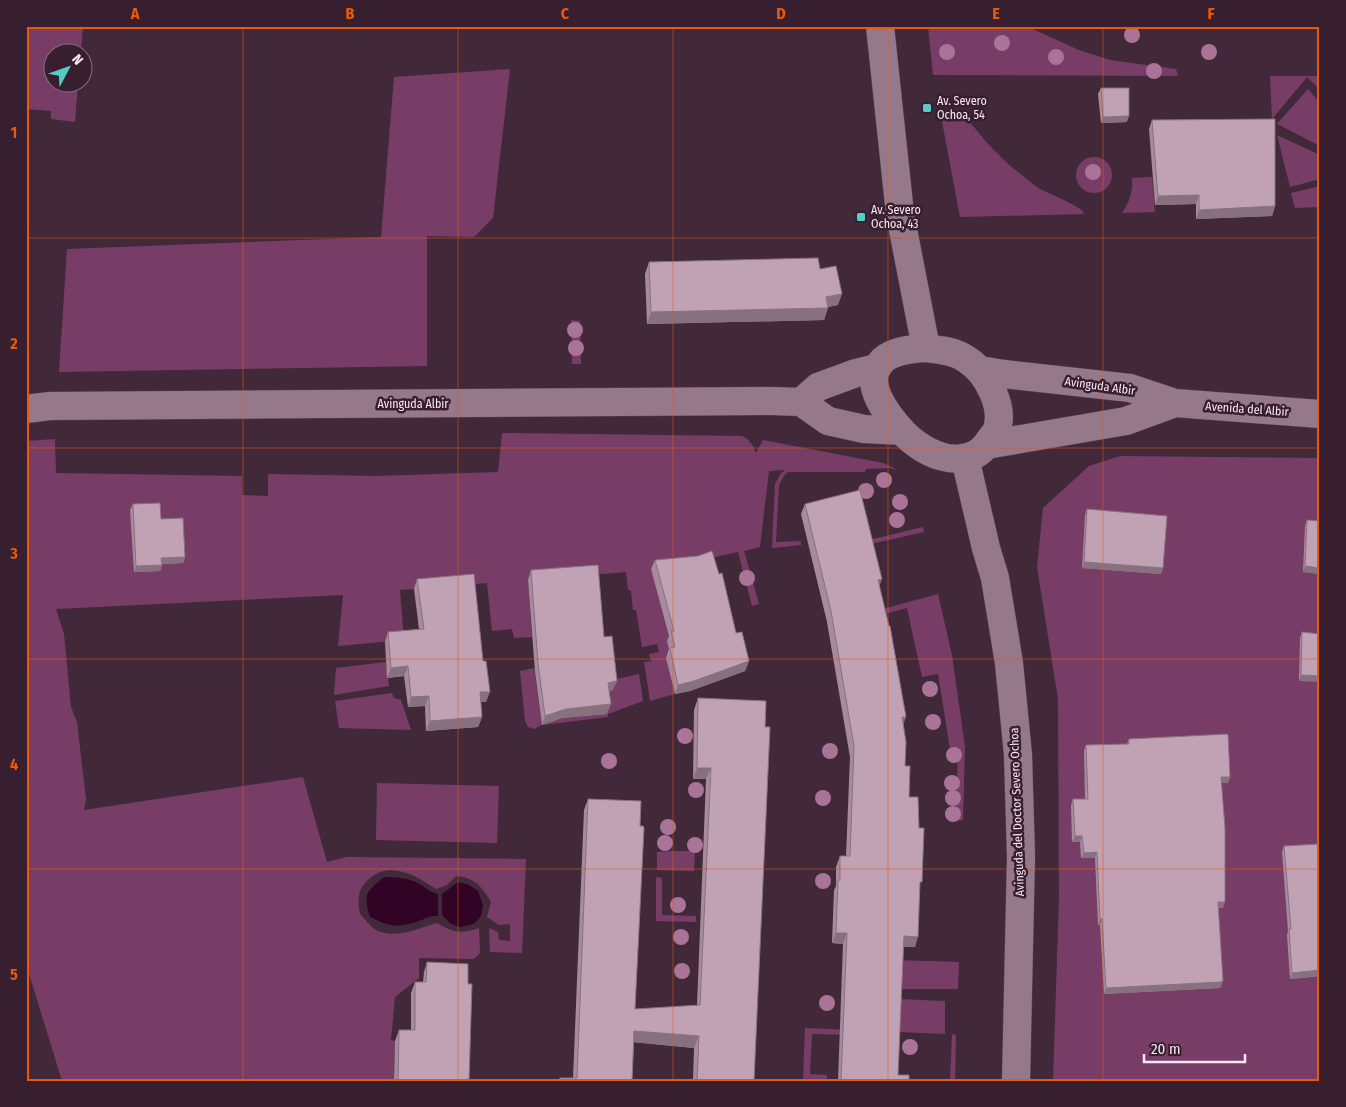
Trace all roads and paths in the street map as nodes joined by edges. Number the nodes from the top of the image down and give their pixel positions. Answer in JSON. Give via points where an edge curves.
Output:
{"nodes":[{"id":1,"x":880,"y":26,"type":"edge"},
{"id":2,"x":926,"y":348,"type":"junction"},
{"id":3,"x":876,"y":368,"type":"junction"},
{"id":4,"x":980,"y":370,"type":"junction"},
{"id":5,"x":801,"y":402,"type":"junction"},
{"id":6,"x":1175,"y":404,"type":"junction"},
{"id":7,"x":26,"y":409,"type":"edge"},
{"id":8,"x":1320,"y":414,"type":"edge"},
{"id":9,"x":902,"y":431,"type":"junction"},
{"id":10,"x":976,"y":452,"type":"junction"},
{"id":11,"x":1016,"y":1081,"type":"edge"}],
"edges":[{"from":1,"to":2,"type":"street","via":[[900,214]]},
{"from":2,"to":3,"type":"street","via":[[894,354]]},
{"from":2,"to":4,"type":"street","via":[[952,351]]},
{"from":3,"to":5,"type":"street","via":[[818,387]]},
{"from":3,"to":9,"type":"street","via":[[874,381],[880,402]]},
{"from":4,"to":6,"type":"street","name":"Avinguda Albir","via":[[1130,388]]},
{"from":4,"to":10,"type":"street","via":[[990,385],[999,415],[996,432]]},
{"from":5,"to":7,"type":"street","name":"Avinguda Albir","via":[[50,406]]},
{"from":5,"to":9,"type":"street","via":[[828,421],[864,429]]},
{"from":6,"to":8,"type":"street","name":"Avenida del Albir"},
{"from":6,"to":10,"type":"street","via":[[1126,421]]},
{"from":9,"to":10,"type":"street","via":[[916,444],[946,458]]},
{"from":10,"to":11,"type":"street","name":"Avinguda del Doctor Severo Ochoa","via":[[986,548],[995,578],[1009,664],[1017,746],[1021,856]]}]}
